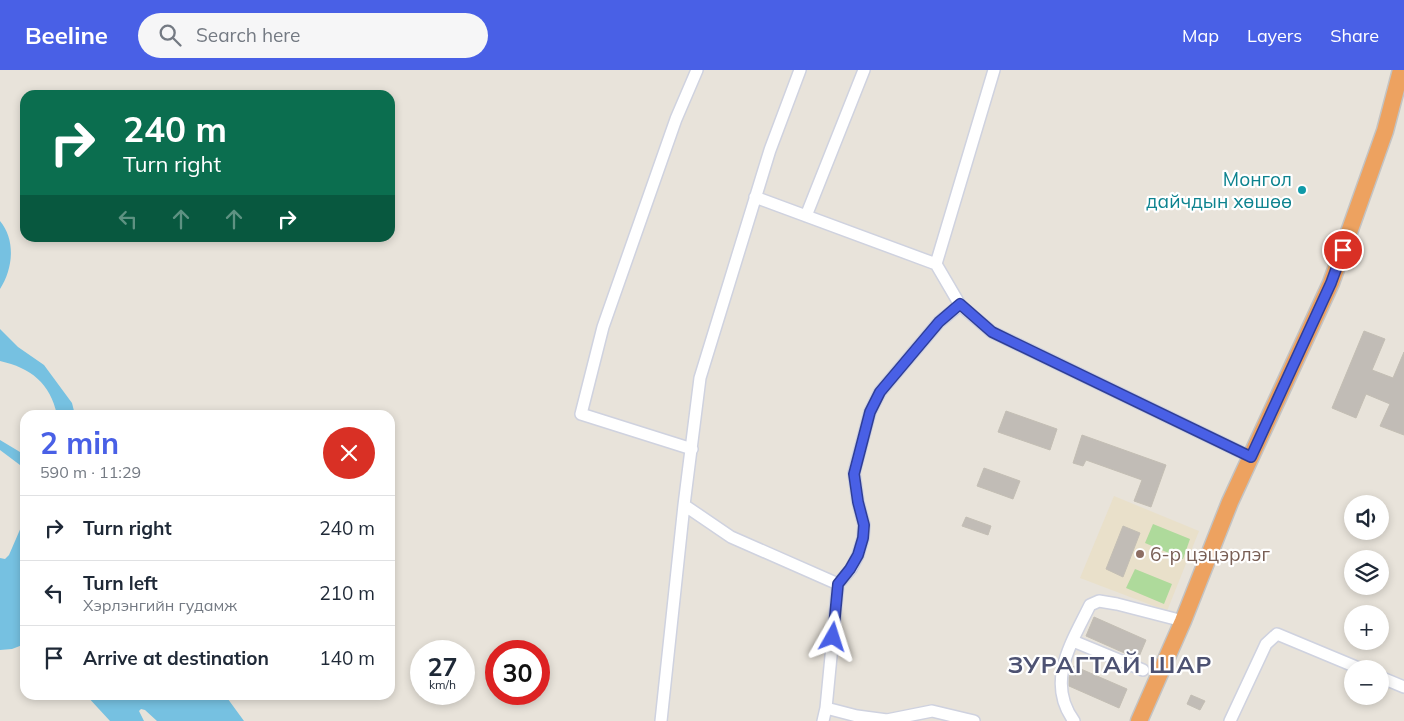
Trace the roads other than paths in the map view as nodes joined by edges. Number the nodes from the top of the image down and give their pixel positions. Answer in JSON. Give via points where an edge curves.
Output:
{"nodes":[{"id":1,"x":697,"y":70,"type":"edge"},
{"id":2,"x":800,"y":70,"type":"edge"},
{"id":3,"x":864,"y":70,"type":"edge"},
{"id":4,"x":994,"y":70,"type":"edge"},
{"id":5,"x":1401,"y":70,"type":"edge"},
{"id":6,"x":756,"y":198,"type":"junction"},
{"id":7,"x":806,"y":216,"type":"junction"},
{"id":8,"x":936,"y":264,"type":"junction"},
{"id":9,"x":960,"y":304,"type":"junction"},
{"id":10,"x":692,"y":449,"type":"junction"},
{"id":11,"x":1251,"y":457,"type":"junction"},
{"id":12,"x":684,"y":505,"type":"junction"},
{"id":13,"x":838,"y":584,"type":"junction"},
{"id":14,"x":1183,"y":621,"type":"junction"},
{"id":15,"x":1073,"y":641,"type":"junction"},
{"id":16,"x":1344,"y":662,"type":"edge"},
{"id":17,"x":1143,"y":670,"type":"dead end"},
{"id":18,"x":1389,"y":680,"type":"edge"},
{"id":19,"x":1404,"y":686,"type":"edge"},
{"id":20,"x":826,"y":708,"type":"junction"},
{"id":21,"x":661,"y":721,"type":"edge"},
{"id":22,"x":823,"y":721,"type":"edge"},
{"id":23,"x":974,"y":721,"type":"edge"},
{"id":24,"x":1074,"y":721,"type":"edge"},
{"id":25,"x":1139,"y":721,"type":"edge"},
{"id":26,"x":1230,"y":721,"type":"edge"}],
"edges":[{"from":1,"to":10,"type":"street","via":[[676,119],[603,327],[581,414]]},
{"from":2,"to":6,"type":"street"},
{"from":3,"to":7,"type":"street"},
{"from":4,"to":8,"type":"street"},
{"from":5,"to":11,"type":"highway","via":[[1385,132],[1331,283]]},
{"from":6,"to":7,"type":"street"},
{"from":6,"to":10,"type":"street","via":[[700,378]]},
{"from":7,"to":8,"type":"street"},
{"from":8,"to":9,"type":"street"},
{"from":9,"to":11,"type":"street","via":[[992,332]]},
{"from":9,"to":13,"type":"street","via":[[939,322],[880,392],[870,412],[854,474],[864,525],[863,538],[858,555]]},
{"from":10,"to":12,"type":"street"},
{"from":11,"to":14,"type":"highway"},
{"from":12,"to":13,"type":"street","via":[[731,537]]},
{"from":12,"to":21,"type":"street"},
{"from":13,"to":20,"type":"street"},
{"from":14,"to":15,"type":"street","via":[[1100,601],[1090,605]]},
{"from":14,"to":25,"type":"highway"},
{"from":15,"to":17,"type":"street"},
{"from":15,"to":24,"type":"street","via":[[1065,657],[1061,692],[1064,706]]},
{"from":16,"to":26,"type":"street","via":[[1277,634],[1266,644]]},
{"from":18,"to":19,"type":"street"},
{"from":20,"to":22,"type":"street"},
{"from":20,"to":23,"type":"street","via":[[887,720],[932,711]]}]}
